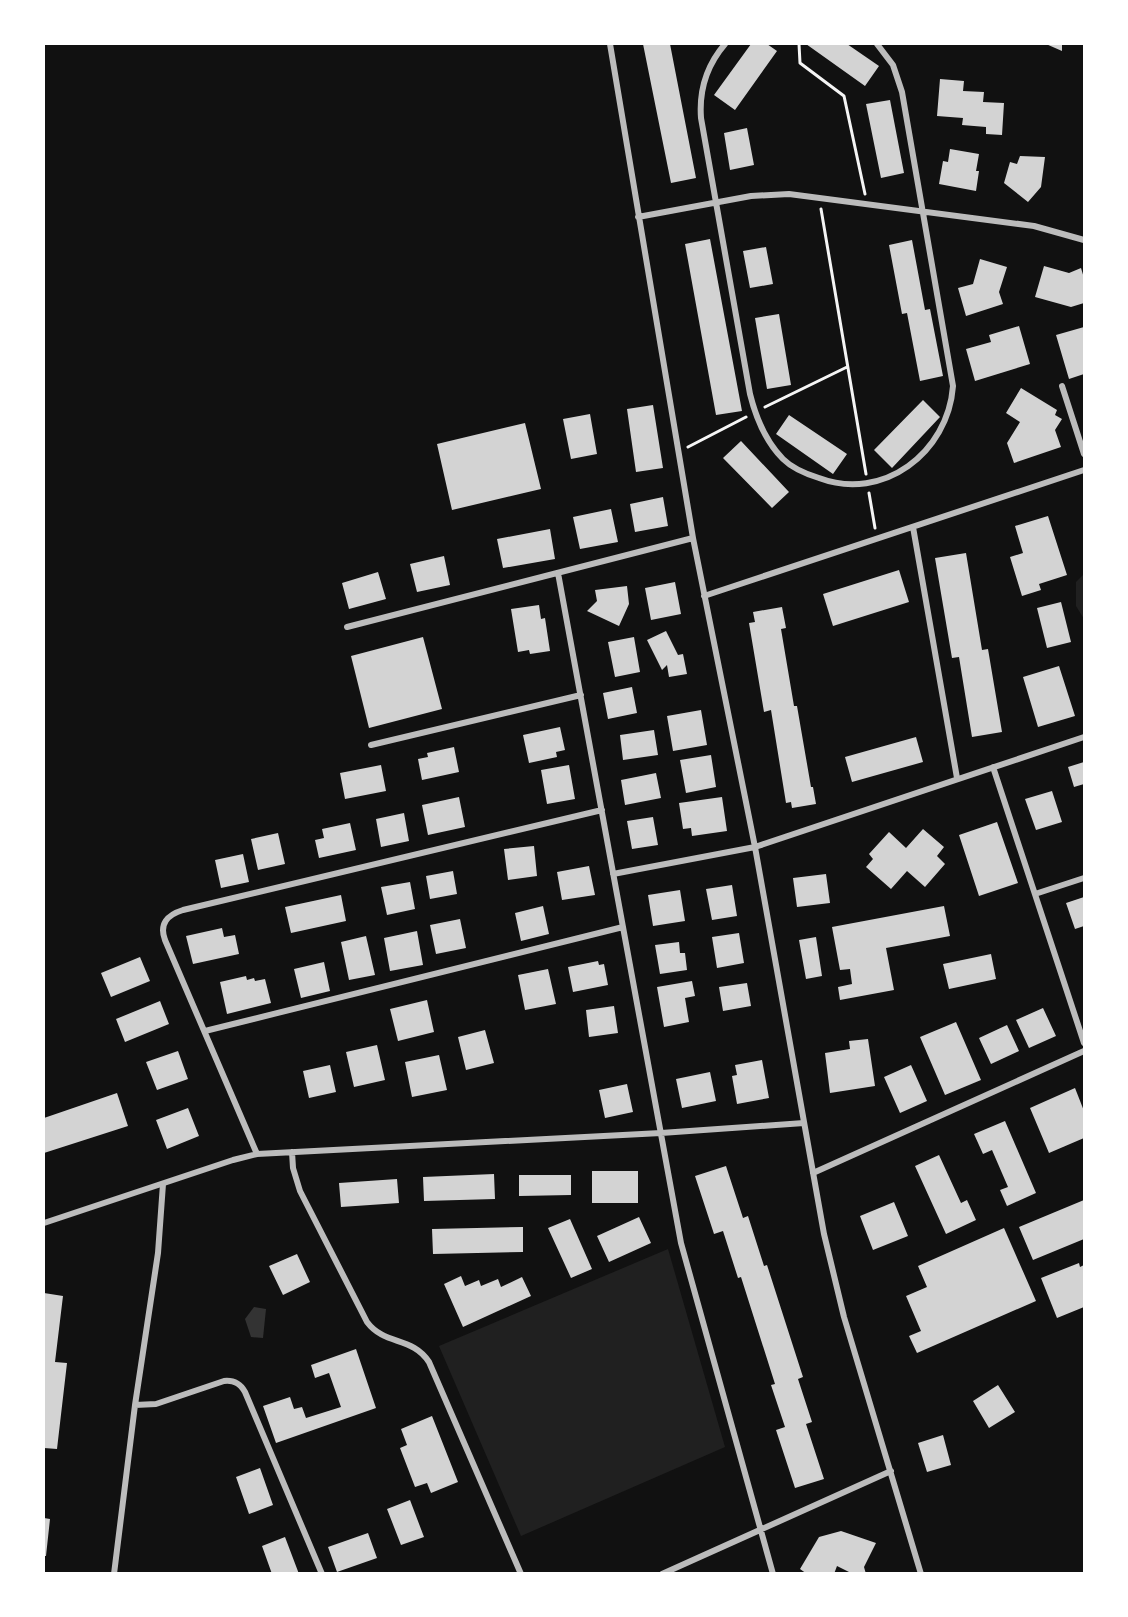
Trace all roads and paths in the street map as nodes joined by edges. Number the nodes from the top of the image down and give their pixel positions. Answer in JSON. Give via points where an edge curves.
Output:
{"nodes":[{"id":1,"x":610,"y":44,"type":"edge"},
{"id":2,"x":725,"y":44,"type":"edge"},
{"id":3,"x":799,"y":44,"type":"edge"},
{"id":4,"x":877,"y":44,"type":"edge"},
{"id":5,"x":819,"y":197,"type":"junction"},
{"id":6,"x":715,"y":202,"type":"junction"},
{"id":7,"x":868,"y":204,"type":"junction"},
{"id":8,"x":924,"y":212,"type":"junction"},
{"id":9,"x":638,"y":217,"type":"junction"},
{"id":10,"x":1084,"y":240,"type":"edge"},
{"id":11,"x":1062,"y":386,"type":"dead end"},
{"id":12,"x":1084,"y":454,"type":"edge"},
{"id":13,"x":864,"y":467,"type":"dead end"},
{"id":14,"x":1084,"y":470,"type":"edge"},
{"id":15,"x":870,"y":498,"type":"dead end"},
{"id":16,"x":913,"y":527,"type":"junction"},
{"id":17,"x":693,"y":538,"type":"junction"},
{"id":18,"x":876,"y":538,"type":"junction"},
{"id":19,"x":558,"y":573,"type":"junction"},
{"id":20,"x":704,"y":596,"type":"junction"},
{"id":21,"x":347,"y":627,"type":"dead end"},
{"id":22,"x":580,"y":695,"type":"junction"},
{"id":23,"x":1084,"y":737,"type":"edge"},
{"id":24,"x":371,"y":745,"type":"dead end"},
{"id":25,"x":993,"y":767,"type":"junction"},
{"id":26,"x":957,"y":778,"type":"junction"},
{"id":27,"x":602,"y":810,"type":"junction"},
{"id":28,"x":755,"y":847,"type":"junction"},
{"id":29,"x":613,"y":874,"type":"junction"},
{"id":30,"x":1084,"y":878,"type":"edge"},
{"id":31,"x":1035,"y":894,"type":"junction"},
{"id":32,"x":623,"y":927,"type":"junction"},
{"id":33,"x":205,"y":1031,"type":"junction"},
{"id":34,"x":1084,"y":1043,"type":"edge"},
{"id":35,"x":1084,"y":1051,"type":"edge"},
{"id":36,"x":804,"y":1124,"type":"junction"},
{"id":37,"x":661,"y":1133,"type":"junction"},
{"id":38,"x":292,"y":1152,"type":"junction"},
{"id":39,"x":257,"y":1155,"type":"junction"},
{"id":40,"x":813,"y":1173,"type":"junction"},
{"id":41,"x":163,"y":1184,"type":"junction"},
{"id":42,"x":44,"y":1223,"type":"edge"},
{"id":43,"x":135,"y":1405,"type":"junction"},
{"id":44,"x":891,"y":1471,"type":"junction"},
{"id":45,"x":760,"y":1529,"type":"junction"},
{"id":46,"x":114,"y":1574,"type":"edge"},
{"id":47,"x":322,"y":1574,"type":"edge"},
{"id":48,"x":521,"y":1574,"type":"edge"},
{"id":49,"x":662,"y":1574,"type":"edge"},
{"id":50,"x":773,"y":1574,"type":"edge"},
{"id":51,"x":921,"y":1574,"type":"edge"}],
"edges":[{"from":1,"to":9,"type":"street"},
{"from":2,"to":6,"type":"street","via":[[706,76],[700,111]]},
{"from":3,"to":7,"type":"path","via":[[800,63],[844,96]]},
{"from":4,"to":8,"type":"street","via":[[891,61],[900,85]]},
{"from":5,"to":6,"type":"street","via":[[761,195]]},
{"from":5,"to":7,"type":"street"},
{"from":5,"to":13,"type":"path"},
{"from":6,"to":8,"type":"street","via":[[750,394],[764,434],[782,458],[800,471],[854,486],[880,481],[909,465],[938,435],[949,410],[952,375]]},
{"from":6,"to":9,"type":"street"},
{"from":7,"to":8,"type":"street"},
{"from":8,"to":10,"type":"street","via":[[1034,226]]},
{"from":9,"to":17,"type":"street"},
{"from":11,"to":12,"type":"street"},
{"from":14,"to":16,"type":"street"},
{"from":15,"to":18,"type":"path"},
{"from":16,"to":18,"type":"street"},
{"from":16,"to":26,"type":"street"},
{"from":17,"to":19,"type":"street"},
{"from":17,"to":20,"type":"street"},
{"from":18,"to":20,"type":"street"},
{"from":19,"to":21,"type":"street"},
{"from":19,"to":22,"type":"street"},
{"from":20,"to":28,"type":"street"},
{"from":22,"to":24,"type":"street"},
{"from":22,"to":27,"type":"street"},
{"from":23,"to":25,"type":"street"},
{"from":25,"to":26,"type":"street"},
{"from":25,"to":31,"type":"street"},
{"from":26,"to":28,"type":"street"},
{"from":27,"to":29,"type":"street"},
{"from":27,"to":33,"type":"street","via":[[183,910],[166,919],[164,936]]},
{"from":28,"to":29,"type":"street"},
{"from":28,"to":36,"type":"street"},
{"from":29,"to":32,"type":"street"},
{"from":30,"to":31,"type":"street"},
{"from":31,"to":34,"type":"street"},
{"from":32,"to":33,"type":"street"},
{"from":32,"to":37,"type":"street"},
{"from":33,"to":39,"type":"street"},
{"from":35,"to":40,"type":"street"},
{"from":36,"to":37,"type":"street"},
{"from":36,"to":40,"type":"street"},
{"from":37,"to":38,"type":"street"},
{"from":37,"to":45,"type":"street","via":[[681,1243]]},
{"from":38,"to":39,"type":"street"},
{"from":38,"to":48,"type":"street","via":[[300,1191],[367,1322],[381,1336],[416,1347],[429,1362]]},
{"from":39,"to":41,"type":"street"},
{"from":40,"to":44,"type":"street","via":[[844,1317]]},
{"from":41,"to":42,"type":"street"},
{"from":41,"to":43,"type":"street","via":[[158,1253]]},
{"from":43,"to":46,"type":"street"},
{"from":43,"to":47,"type":"street","via":[[156,1404],[224,1381],[239,1384]]},
{"from":44,"to":45,"type":"street"},
{"from":44,"to":51,"type":"street"},
{"from":45,"to":49,"type":"street"},
{"from":45,"to":50,"type":"street"}]}
